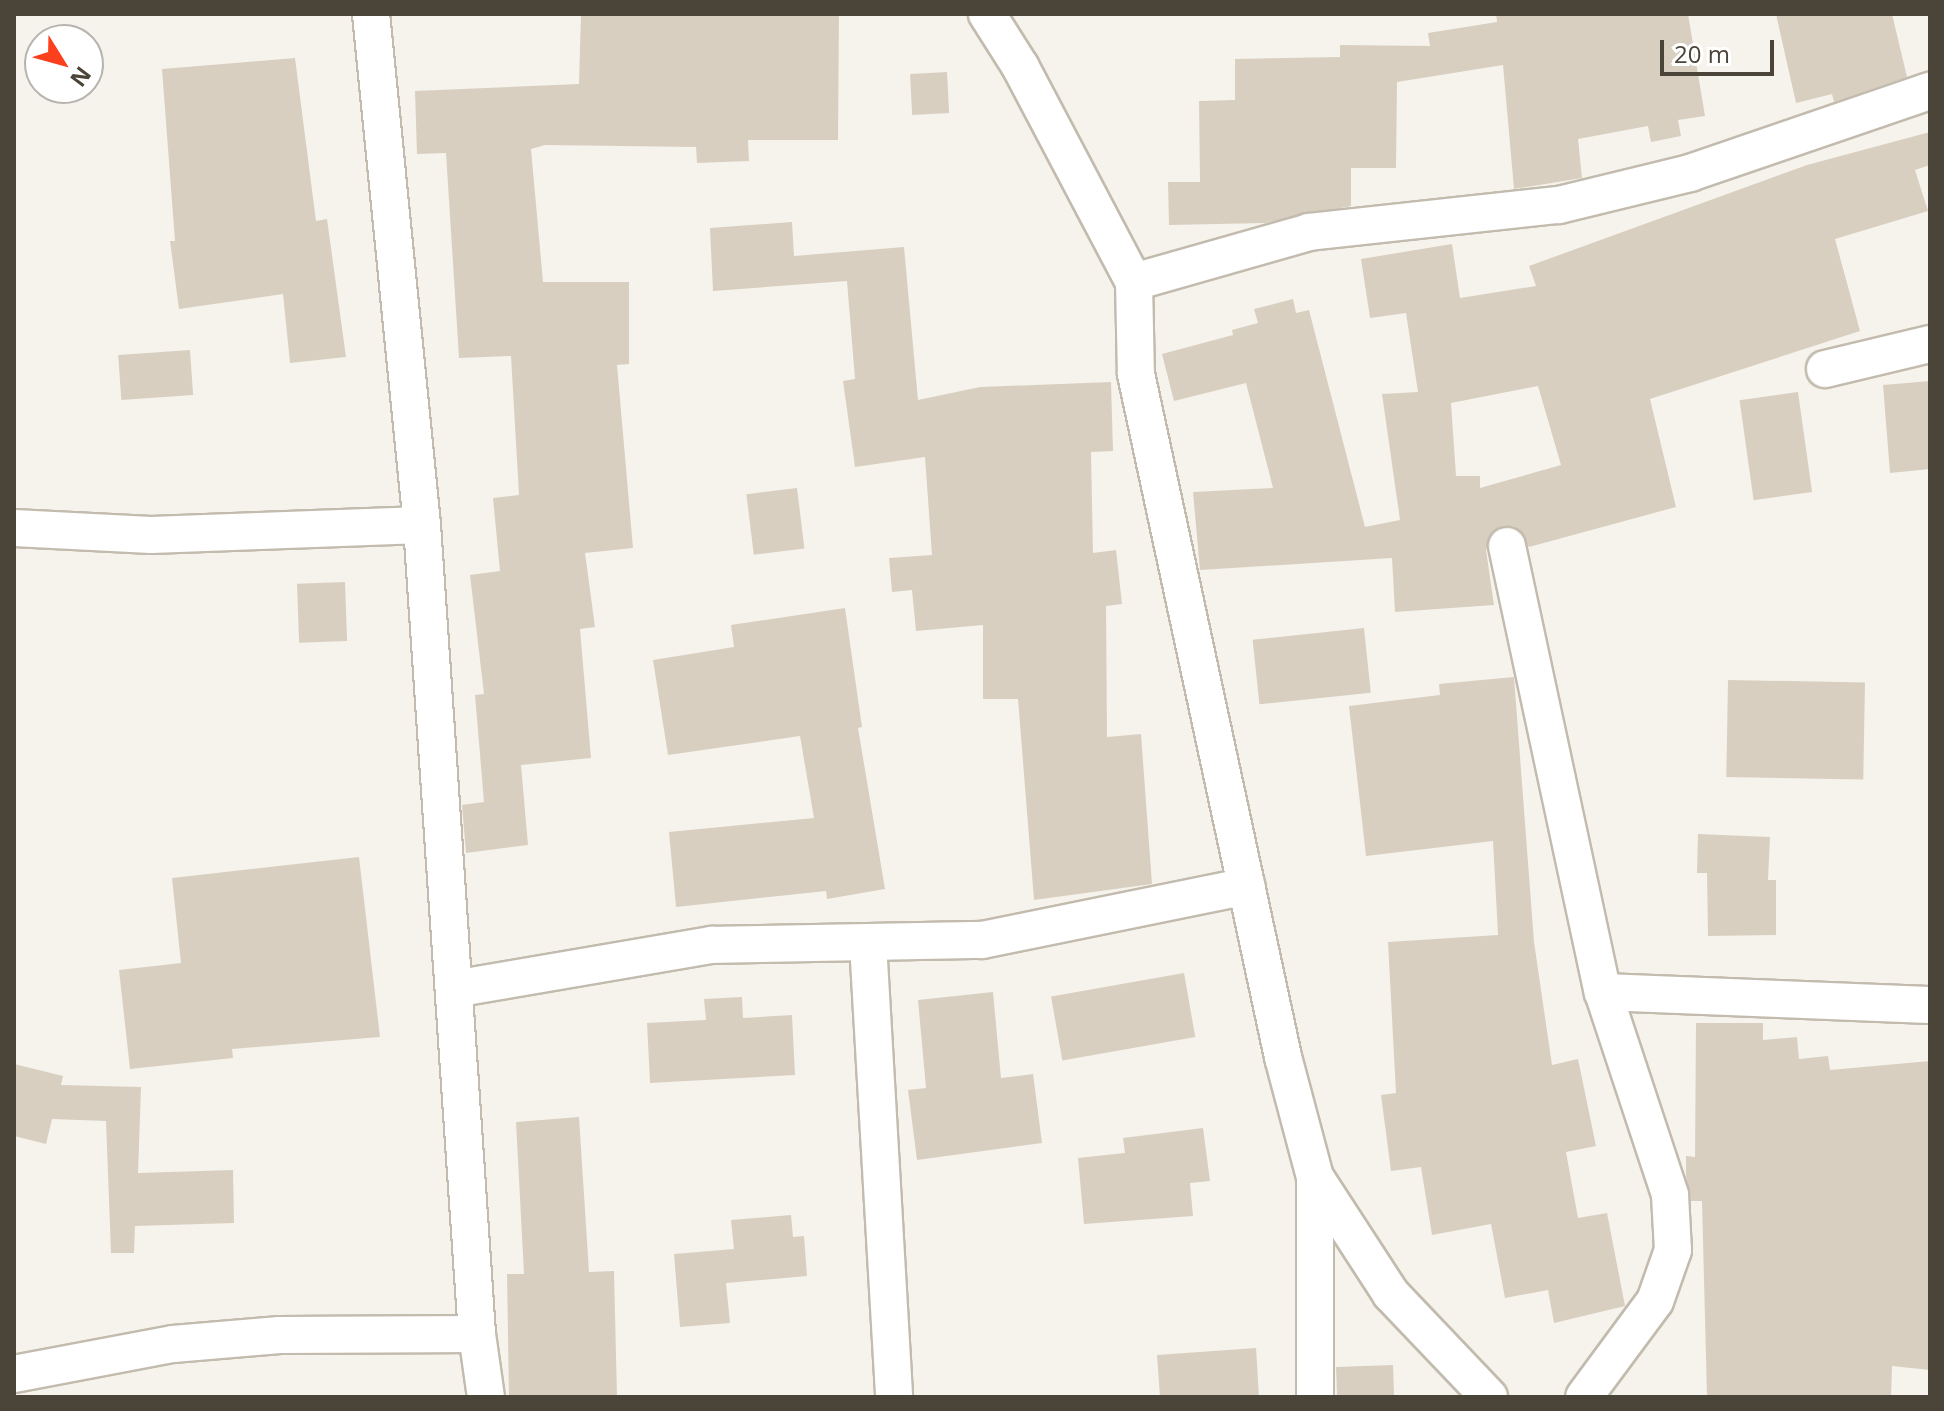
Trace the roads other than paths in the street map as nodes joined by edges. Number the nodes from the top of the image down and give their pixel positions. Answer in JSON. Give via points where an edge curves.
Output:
{"nodes":[{"id":1,"x":371,"y":14,"type":"edge"},
{"id":2,"x":987,"y":14,"type":"edge"},
{"id":3,"x":1930,"y":91,"type":"edge"},
{"id":4,"x":1134,"y":282,"type":"junction"},
{"id":5,"x":1930,"y":344,"type":"edge"},
{"id":6,"x":1825,"y":369,"type":"dead end"},
{"id":7,"x":422,"y":525,"type":"junction"},
{"id":8,"x":14,"y":528,"type":"edge"},
{"id":9,"x":1507,"y":546,"type":"dead end"},
{"id":10,"x":1247,"y":886,"type":"junction"},
{"id":11,"x":868,"y":943,"type":"junction"},
{"id":12,"x":454,"y":989,"type":"junction"},
{"id":13,"x":1603,"y":992,"type":"junction"},
{"id":14,"x":1930,"y":1005,"type":"edge"},
{"id":15,"x":1315,"y":1177,"type":"junction"},
{"id":16,"x":477,"y":1334,"type":"junction"},
{"id":17,"x":14,"y":1374,"type":"edge"},
{"id":18,"x":486,"y":1397,"type":"edge"},
{"id":19,"x":894,"y":1397,"type":"edge"},
{"id":20,"x":1315,"y":1397,"type":"edge"},
{"id":21,"x":1489,"y":1397,"type":"edge"},
{"id":22,"x":1584,"y":1397,"type":"edge"}],
"edges":[{"from":1,"to":7,"type":"street"},
{"from":2,"to":4,"type":"street"},
{"from":3,"to":4,"type":"street","via":[[1690,173],[1559,205],[1309,232]]},
{"from":4,"to":10,"type":"street","via":[[1136,374]]},
{"from":5,"to":6,"type":"street"},
{"from":7,"to":8,"type":"street","via":[[151,535]]},
{"from":7,"to":12,"type":"street"},
{"from":9,"to":13,"type":"street"},
{"from":10,"to":11,"type":"street","via":[[982,940]]},
{"from":10,"to":15,"type":"street"},
{"from":11,"to":12,"type":"street","via":[[712,945]]},
{"from":11,"to":19,"type":"street"},
{"from":12,"to":16,"type":"street"},
{"from":13,"to":14,"type":"street"},
{"from":13,"to":22,"type":"street","via":[[1670,1195],[1673,1250],[1655,1301]]},
{"from":15,"to":20,"type":"street"},
{"from":15,"to":21,"type":"street","via":[[1391,1294]]},
{"from":16,"to":17,"type":"street","via":[[280,1335],[173,1344]]},
{"from":16,"to":18,"type":"street"}]}
